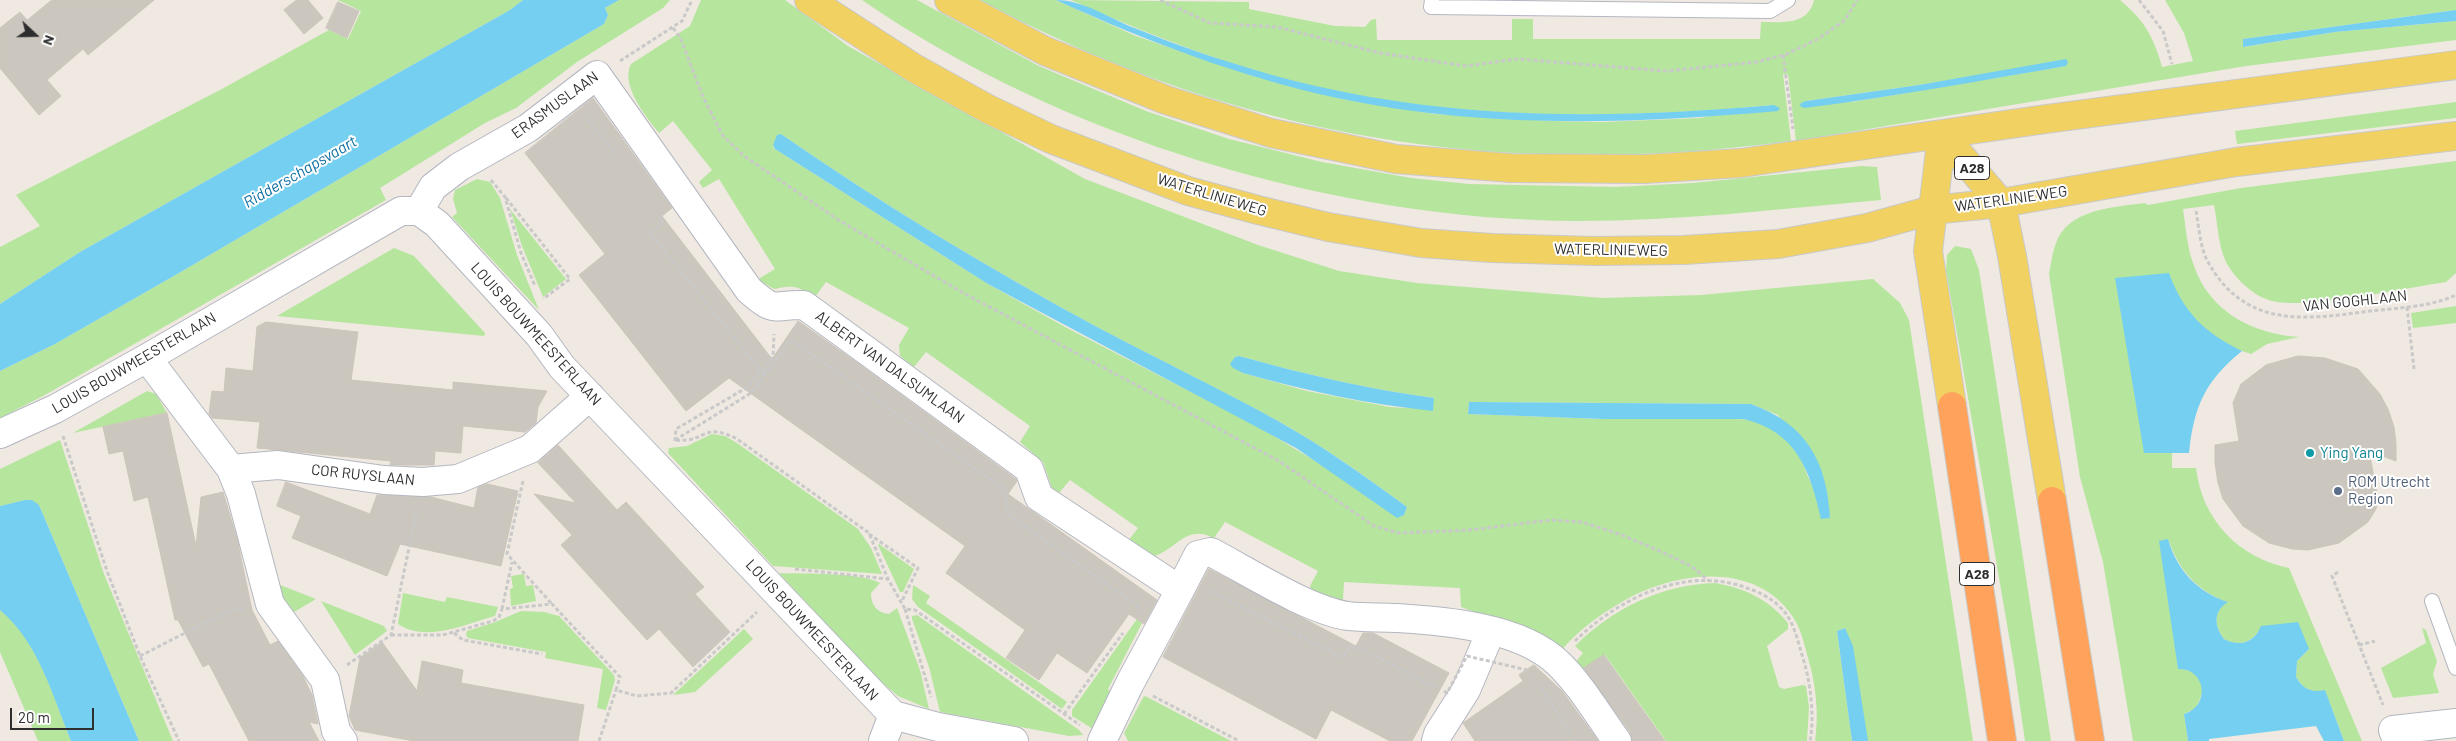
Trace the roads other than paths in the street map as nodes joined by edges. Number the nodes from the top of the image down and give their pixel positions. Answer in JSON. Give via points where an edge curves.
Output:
{"nodes":[{"id":1,"x":809,"y":0,"type":"edge"},
{"id":2,"x":949,"y":0,"type":"edge"},
{"id":3,"x":1432,"y":0,"type":"edge"},
{"id":4,"x":1788,"y":0,"type":"edge"},
{"id":5,"x":2456,"y":65,"type":"edge"},
{"id":6,"x":1942,"y":134,"type":"junction"},
{"id":7,"x":2456,"y":136,"type":"edge"},
{"id":8,"x":2001,"y":203,"type":"junction"},
{"id":9,"x":1932,"y":210,"type":"junction"},
{"id":10,"x":419,"y":211,"type":"junction"},
{"id":11,"x":775,"y":308,"type":"joint"},
{"id":12,"x":147,"y":358,"type":"junction"},
{"id":13,"x":590,"y":396,"type":"junction"},
{"id":14,"x":1952,"y":406,"type":"joint"},
{"id":15,"x":0,"y":434,"type":"edge"},
{"id":16,"x":231,"y":469,"type":"junction"},
{"id":17,"x":2052,"y":501,"type":"joint"},
{"id":18,"x":1180,"y":590,"type":"junction"},
{"id":19,"x":2432,"y":601,"type":"dead end"},
{"id":20,"x":1491,"y":630,"type":"junction"},
{"id":21,"x":2456,"y":668,"type":"edge"},
{"id":22,"x":893,"y":715,"type":"junction"},
{"id":23,"x":2456,"y":723,"type":"edge"},
{"id":24,"x":2395,"y":736,"type":"edge"},
{"id":25,"x":343,"y":741,"type":"edge"},
{"id":26,"x":883,"y":741,"type":"edge"},
{"id":27,"x":1014,"y":741,"type":"edge"},
{"id":28,"x":1103,"y":741,"type":"edge"},
{"id":29,"x":1436,"y":741,"type":"edge"},
{"id":30,"x":1617,"y":741,"type":"edge"},
{"id":31,"x":2002,"y":741,"type":"edge"},
{"id":32,"x":2090,"y":741,"type":"edge"}],
"edges":[{"from":1,"to":9,"type":"main road","name":"WATERLINIEWEG","via":[[914,68],[1051,140],[1188,191],[1328,226],[1421,243],[1492,248],[1684,250],[1778,244],[1867,228]]},
{"from":2,"to":6,"type":"main road","via":[[1045,51],[1166,100],[1271,133],[1396,159],[1511,168],[1644,169],[1741,163]]},
{"from":3,"to":4,"type":"lane","via":[[1432,7],[1770,11]]},
{"from":5,"to":6,"type":"main road"},
{"from":6,"to":8,"type":"main road","number":"A28"},
{"from":6,"to":9,"type":"main road","number":"A28"},
{"from":7,"to":8,"type":"main road","name":"WATERLINIEWEG","via":[[2236,162]]},
{"from":8,"to":9,"type":"main road","name":"WATERLINIEWEG"},
{"from":8,"to":17,"type":"main road","number":"A28"},
{"from":9,"to":14,"type":"main road","number":"A28","via":[[1928,251]]},
{"from":10,"to":11,"type":"street","name":"ERASMUSLAAN","via":[[433,187],[459,167],[528,128],[597,75],[749,290],[764,304]]},
{"from":10,"to":12,"type":"street","name":"LOUIS BOUWMEESTERLAAN","via":[[402,211]]},
{"from":10,"to":13,"type":"street","name":"LOUIS BOUWMEESTERLAAN","via":[[437,224]]},
{"from":11,"to":18,"type":"street","name":"ALBERT VAN DALSUMLAAN","via":[[804,305],[1030,469],[1039,496]]},
{"from":12,"to":15,"type":"street","name":"LOUIS BOUWMEESTERLAAN","via":[[55,409]]},
{"from":12,"to":16,"type":"street"},
{"from":13,"to":16,"type":"street","name":"COR RUYSLAAN","via":[[530,449],[458,479],[423,482],[384,480],[278,465]]},
{"from":13,"to":22,"type":"street","name":"LOUIS BOUWMEESTERLAAN"},
{"from":14,"to":31,"type":"highway","number":"A28"},
{"from":16,"to":25,"type":"street","via":[[241,494],[270,604],[325,680],[336,731]]},
{"from":17,"to":32,"type":"highway","number":"A28"},
{"from":18,"to":20,"type":"street","via":[[1198,555],[1211,552],[1321,609],[1348,616],[1435,621]]},
{"from":18,"to":28,"type":"street"},
{"from":19,"to":21,"type":"lane"},
{"from":20,"to":29,"type":"street","via":[[1466,690]]},
{"from":20,"to":30,"type":"street","via":[[1531,644],[1557,661]]},
{"from":22,"to":26,"type":"street"},
{"from":22,"to":27,"type":"street"},
{"from":23,"to":24,"type":"street"}]}
